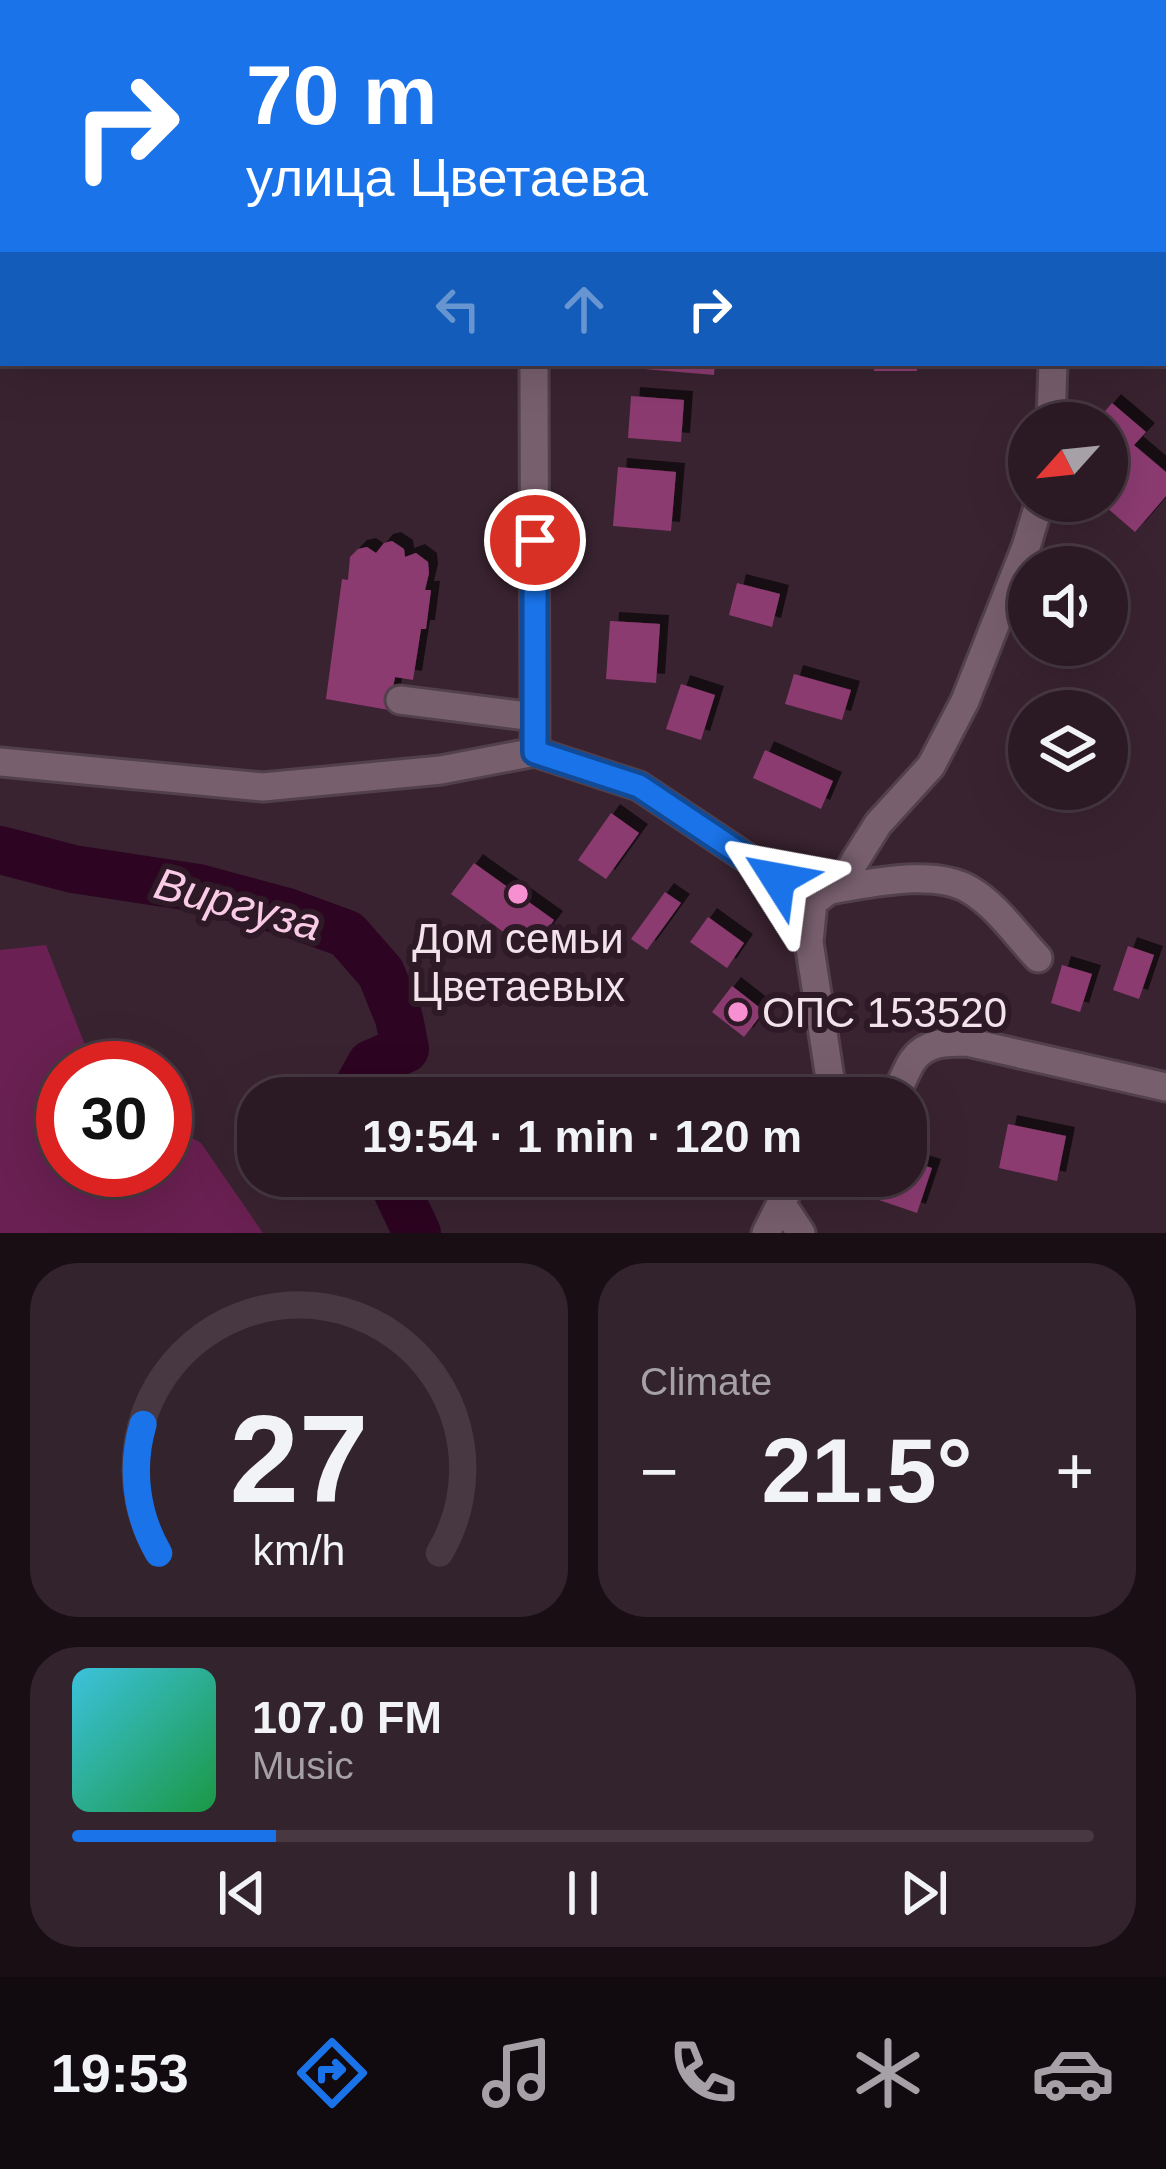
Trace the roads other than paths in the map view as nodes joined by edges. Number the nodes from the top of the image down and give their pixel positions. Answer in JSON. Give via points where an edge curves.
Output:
{"nodes":[{"id":1,"x":534,"y":366,"type":"edge"},
{"id":2,"x":1053,"y":366,"type":"edge"},
{"id":3,"x":1052,"y":402,"type":"edge"},
{"id":4,"x":1034,"y":522,"type":"edge"},
{"id":5,"x":400,"y":700,"type":"dead end"},
{"id":6,"x":535,"y":717,"type":"junction"},
{"id":7,"x":535,"y":752,"type":"junction"},
{"id":8,"x":0,"y":762,"type":"edge"},
{"id":9,"x":821,"y":896,"type":"junction"},
{"id":10,"x":1038,"y":958,"type":"dead end"},
{"id":11,"x":833,"y":1077,"type":"edge"},
{"id":12,"x":903,"y":1077,"type":"edge"},
{"id":13,"x":1166,"y":1087,"type":"edge"},
{"id":14,"x":784,"y":1197,"type":"edge"},
{"id":15,"x":781,"y":1203,"type":"junction"},
{"id":16,"x":766,"y":1233,"type":"edge"},
{"id":17,"x":801,"y":1233,"type":"edge"}],
"edges":[{"from":1,"to":6,"type":"street"},
{"from":2,"to":3,"type":"street"},
{"from":4,"to":9,"type":"street","via":[[965,701],[931,766],[878,824],[843,880]]},
{"from":5,"to":6,"type":"street"},
{"from":6,"to":7,"type":"street"},
{"from":7,"to":8,"type":"street","via":[[263,787]]},
{"from":7,"to":9,"type":"street","via":[[639,786]]},
{"from":9,"to":10,"type":"street","via":[[898,880],[968,888]]},
{"from":9,"to":11,"type":"street","via":[[809,942]]},
{"from":12,"to":13,"type":"street","via":[[915,1055],[937,1042],[967,1042]]},
{"from":14,"to":15,"type":"street"},
{"from":15,"to":16,"type":"street"},
{"from":15,"to":17,"type":"street"}]}
